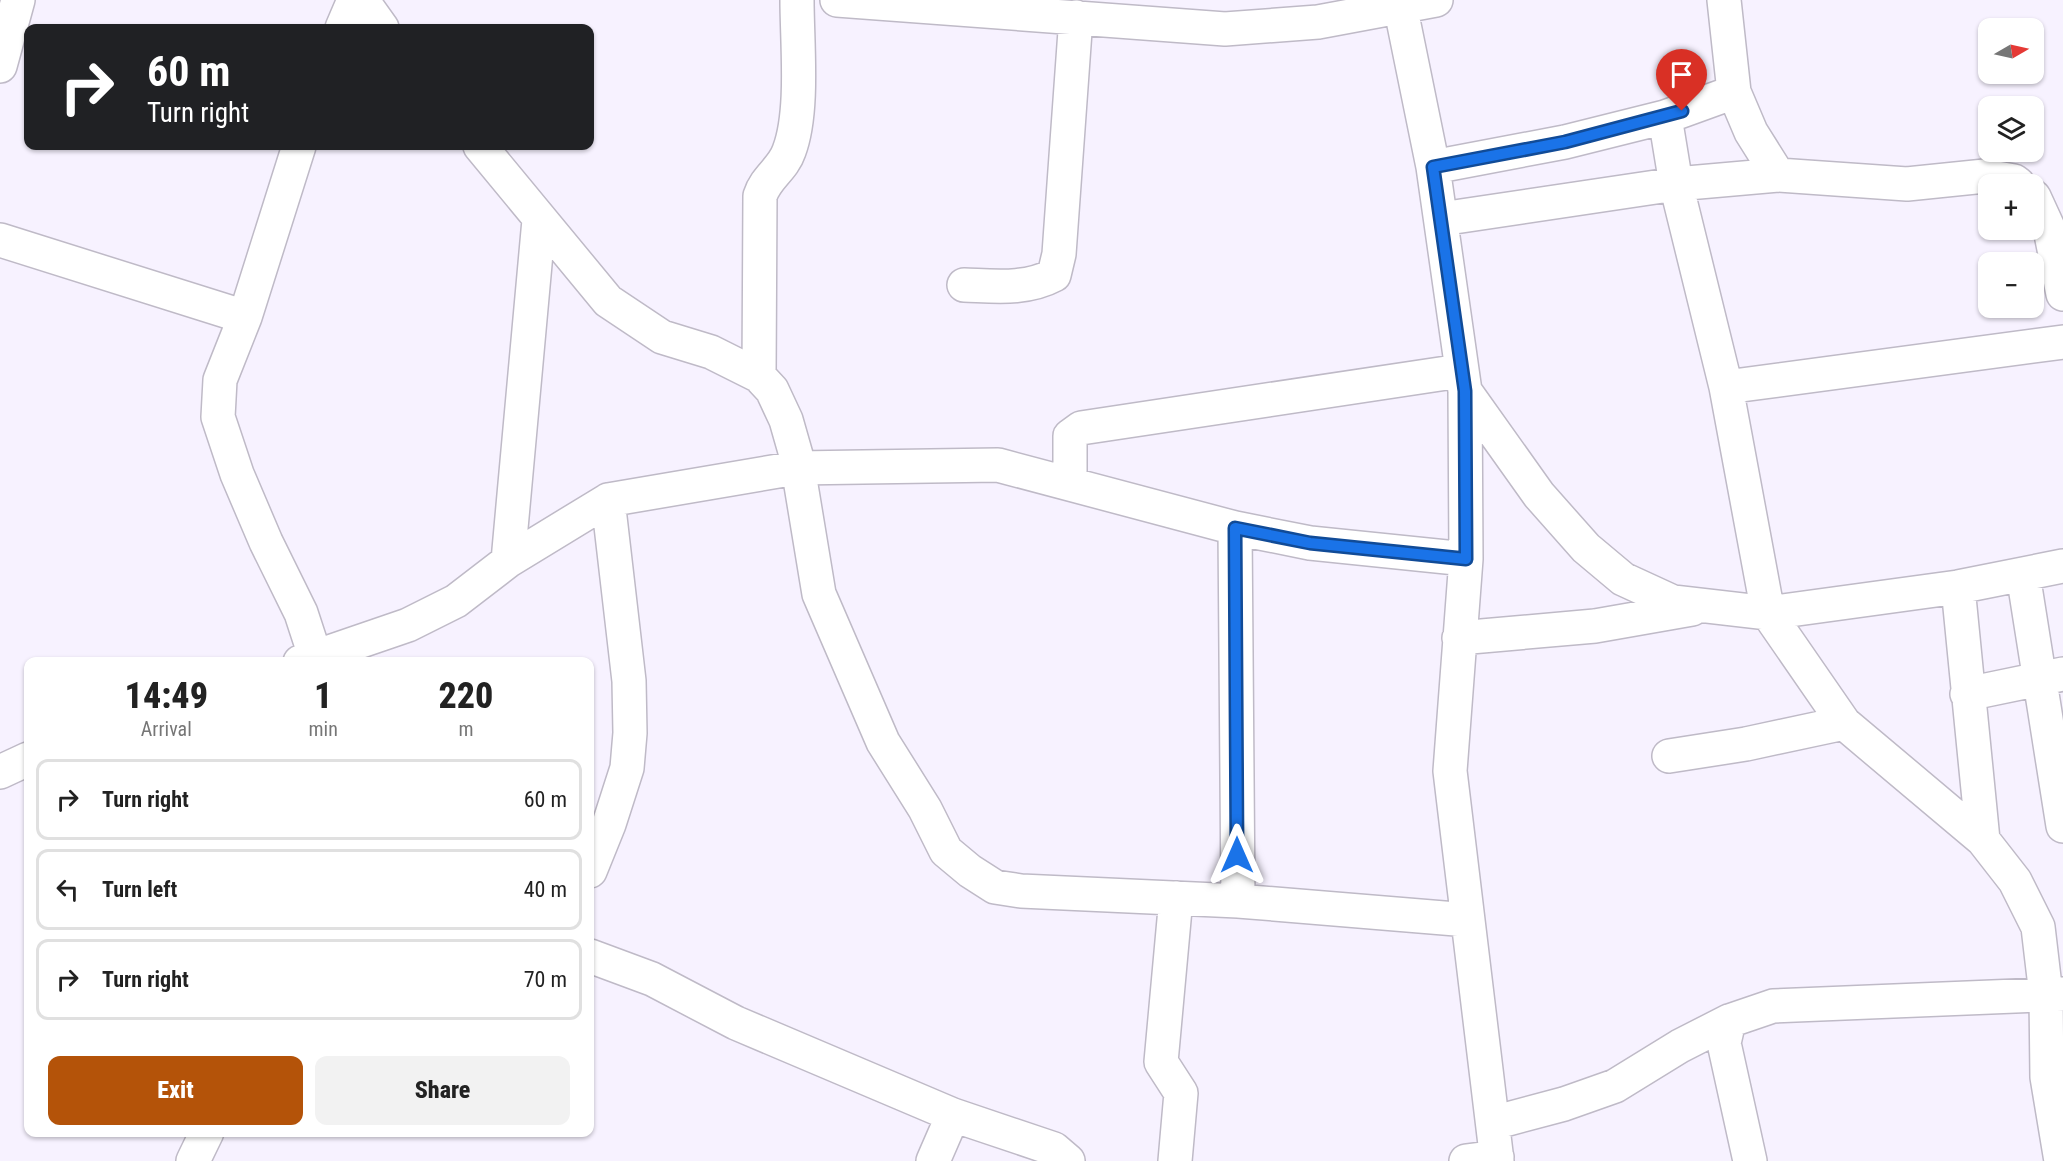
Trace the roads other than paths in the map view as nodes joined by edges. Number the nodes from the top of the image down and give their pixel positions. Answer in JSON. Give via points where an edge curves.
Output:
{"nodes":[{"id":1,"x":354,"y":0,"type":"edge"},
{"id":2,"x":362,"y":0,"type":"edge"},
{"id":3,"x":797,"y":0,"type":"edge"},
{"id":4,"x":837,"y":0,"type":"edge"},
{"id":5,"x":1436,"y":0,"type":"edge"},
{"id":6,"x":1724,"y":0,"type":"edge"},
{"id":7,"x":897,"y":1,"type":"edge"},
{"id":8,"x":1399,"y":4,"type":"edge"},
{"id":9,"x":20,"y":17,"type":"edge"},
{"id":10,"x":1076,"y":17,"type":"junction"},
{"id":11,"x":344,"y":24,"type":"edge"},
{"id":12,"x":379,"y":24,"type":"edge"},
{"id":13,"x":0,"y":66,"type":"edge"},
{"id":14,"x":1734,"y":92,"type":"junction"},
{"id":15,"x":1665,"y":117,"type":"junction"},
{"id":16,"x":298,"y":150,"type":"edge"},
{"id":17,"x":483,"y":150,"type":"edge"},
{"id":18,"x":1433,"y":167,"type":"junction"},
{"id":19,"x":1778,"y":175,"type":"junction"},
{"id":20,"x":1978,"y":177,"type":"edge"},
{"id":21,"x":1676,"y":184,"type":"junction"},
{"id":22,"x":539,"y":219,"type":"junction"},
{"id":23,"x":1441,"y":219,"type":"junction"},
{"id":24,"x":2044,"y":219,"type":"edge"},
{"id":25,"x":0,"y":240,"type":"edge"},
{"id":26,"x":964,"y":285,"type":"dead end"},
{"id":27,"x":2063,"y":294,"type":"edge"},
{"id":28,"x":245,"y":317,"type":"junction"},
{"id":29,"x":2063,"y":342,"type":"edge"},
{"id":30,"x":759,"y":376,"type":"junction"},
{"id":31,"x":1462,"y":381,"type":"junction"},
{"id":32,"x":1726,"y":387,"type":"junction"},
{"id":33,"x":796,"y":468,"type":"junction"},
{"id":34,"x":1070,"y":484,"type":"junction"},
{"id":35,"x":608,"y":500,"type":"junction"},
{"id":36,"x":1235,"y":528,"type":"junction"},
{"id":37,"x":1466,"y":559,"type":"junction"},
{"id":38,"x":508,"y":561,"type":"junction"},
{"id":39,"x":2063,"y":566,"type":"edge"},
{"id":40,"x":2023,"y":574,"type":"junction"},
{"id":41,"x":1958,"y":587,"type":"junction"},
{"id":42,"x":1710,"y":606,"type":"junction"},
{"id":43,"x":1768,"y":612,"type":"junction"},
{"id":44,"x":1459,"y":638,"type":"junction"},
{"id":45,"x":310,"y":657,"type":"edge"},
{"id":46,"x":319,"y":657,"type":"edge"},
{"id":47,"x":2051,"y":676,"type":"edge"},
{"id":48,"x":1967,"y":694,"type":"junction"},
{"id":49,"x":1844,"y":723,"type":"junction"},
{"id":50,"x":1669,"y":756,"type":"dead end"},
{"id":51,"x":24,"y":761,"type":"edge"},
{"id":52,"x":0,"y":772,"type":"edge"},
{"id":53,"x":2063,"y":826,"type":"edge"},
{"id":54,"x":1983,"y":840,"type":"junction"},
{"id":55,"x":594,"y":861,"type":"edge"},
{"id":56,"x":1176,"y":898,"type":"junction"},
{"id":57,"x":1238,"y":901,"type":"junction"},
{"id":58,"x":1468,"y":920,"type":"junction"},
{"id":59,"x":2050,"y":924,"type":"edge"},
{"id":60,"x":594,"y":958,"type":"edge"},
{"id":61,"x":2054,"y":994,"type":"edge"},
{"id":62,"x":1729,"y":1021,"type":"junction"},
{"id":63,"x":953,"y":1115,"type":"junction"},
{"id":64,"x":1493,"y":1123,"type":"junction"},
{"id":65,"x":205,"y":1137,"type":"edge"},
{"id":66,"x":2054,"y":1157,"type":"edge"},
{"id":67,"x":1487,"y":1160,"type":"edge"},
{"id":68,"x":193,"y":1161,"type":"edge"},
{"id":69,"x":933,"y":1161,"type":"edge"},
{"id":70,"x":1068,"y":1161,"type":"edge"},
{"id":71,"x":1175,"y":1161,"type":"edge"},
{"id":72,"x":1750,"y":1161,"type":"edge"}],
"edges":[{"from":1,"to":11,"type":"street"},
{"from":2,"to":12,"type":"street"},
{"from":3,"to":30,"type":"street","via":[[796,110],[791,148],[785,162],[764,184],[760,196]]},
{"from":4,"to":7,"type":"street"},
{"from":5,"to":8,"type":"street"},
{"from":6,"to":14,"type":"street"},
{"from":7,"to":10,"type":"street"},
{"from":8,"to":10,"type":"street","via":[[1318,22],[1225,29]]},
{"from":8,"to":18,"type":"street"},
{"from":9,"to":13,"type":"street"},
{"from":10,"to":26,"type":"street","via":[[1059,254],[1054,275],[1042,282],[1017,286]]},
{"from":14,"to":15,"type":"street"},
{"from":14,"to":19,"type":"street","via":[[1751,132]]},
{"from":15,"to":18,"type":"street","via":[[1565,142]]},
{"from":15,"to":21,"type":"street"},
{"from":16,"to":28,"type":"street"},
{"from":17,"to":22,"type":"street"},
{"from":18,"to":23,"type":"street"},
{"from":19,"to":20,"type":"street","via":[[1908,184]]},
{"from":19,"to":21,"type":"street"},
{"from":21,"to":23,"type":"street"},
{"from":21,"to":32,"type":"street"},
{"from":22,"to":30,"type":"street","via":[[608,301],[662,337],[711,352]]},
{"from":22,"to":38,"type":"street"},
{"from":23,"to":31,"type":"street"},
{"from":24,"to":27,"type":"street","via":[[2051,234]]},
{"from":25,"to":28,"type":"street"},
{"from":28,"to":45,"type":"street","via":[[220,380],[218,417],[262,532],[302,613]]},
{"from":29,"to":32,"type":"street"},
{"from":30,"to":33,"type":"street","via":[[772,390],[786,420]]},
{"from":31,"to":34,"type":"street","via":[[1081,428],[1070,436]]},
{"from":31,"to":37,"type":"street"},
{"from":31,"to":42,"type":"street","via":[[1539,495],[1586,548],[1633,584],[1673,602]]},
{"from":32,"to":43,"type":"street"},
{"from":33,"to":34,"type":"street","via":[[998,465]]},
{"from":33,"to":35,"type":"street"},
{"from":33,"to":56,"type":"street","via":[[819,594],[883,742],[946,850],[995,887]]},
{"from":34,"to":36,"type":"street"},
{"from":35,"to":38,"type":"street"},
{"from":35,"to":55,"type":"street","via":[[629,681],[630,733],[627,768]]},
{"from":36,"to":37,"type":"street","via":[[1310,543]]},
{"from":36,"to":57,"type":"street"},
{"from":37,"to":44,"type":"street"},
{"from":38,"to":46,"type":"street","via":[[456,601]]},
{"from":39,"to":40,"type":"street"},
{"from":40,"to":41,"type":"street"},
{"from":40,"to":47,"type":"street"},
{"from":41,"to":43,"type":"street"},
{"from":41,"to":48,"type":"street"},
{"from":42,"to":43,"type":"street"},
{"from":42,"to":44,"type":"street","via":[[1595,626]]},
{"from":43,"to":49,"type":"street"},
{"from":44,"to":58,"type":"street","via":[[1450,771]]},
{"from":47,"to":48,"type":"street"},
{"from":47,"to":53,"type":"street"},
{"from":48,"to":54,"type":"street"},
{"from":49,"to":50,"type":"street"},
{"from":49,"to":54,"type":"street"},
{"from":51,"to":52,"type":"street"},
{"from":54,"to":59,"type":"street"},
{"from":56,"to":57,"type":"street"},
{"from":56,"to":71,"type":"street","via":[[1161,1062],[1181,1093]]},
{"from":57,"to":58,"type":"street"},
{"from":58,"to":64,"type":"street"},
{"from":59,"to":61,"type":"street"},
{"from":60,"to":63,"type":"street","via":[[652,980],[735,1023]]},
{"from":61,"to":62,"type":"street","via":[[1773,1006]]},
{"from":61,"to":66,"type":"street","via":[[2047,1077]]},
{"from":62,"to":64,"type":"street","via":[[1615,1086]]},
{"from":62,"to":72,"type":"street","via":[[1725,1043]]},
{"from":63,"to":69,"type":"street"},
{"from":63,"to":70,"type":"street","via":[[1054,1149]]},
{"from":64,"to":67,"type":"street"},
{"from":65,"to":68,"type":"street"}]}
